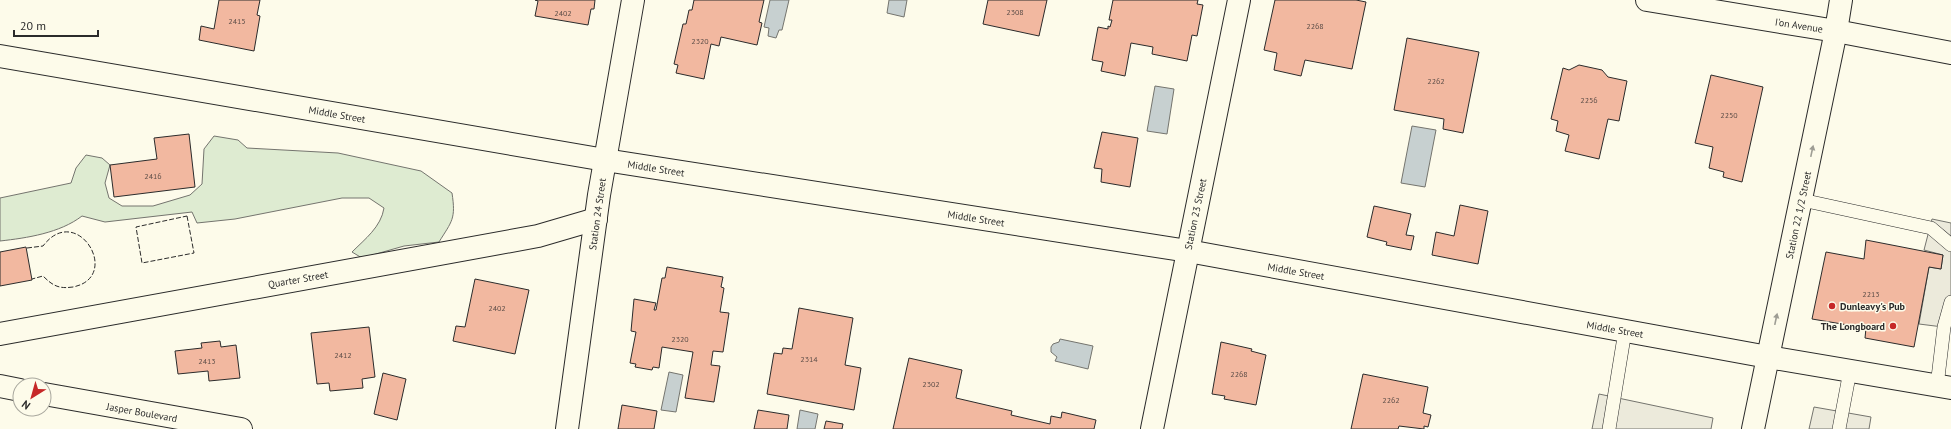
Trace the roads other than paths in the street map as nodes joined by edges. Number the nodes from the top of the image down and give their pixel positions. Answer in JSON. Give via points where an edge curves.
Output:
{"nodes":[{"id":1,"x":633,"y":0,"type":"edge"},
{"id":2,"x":1239,"y":0,"type":"edge"},
{"id":3,"x":1647,"y":0,"type":"edge"},
{"id":4,"x":1841,"y":0,"type":"edge"},
{"id":5,"x":1836,"y":31,"type":"junction"},
{"id":6,"x":1951,"y":53,"type":"edge"},
{"id":7,"x":0,"y":56,"type":"edge"},
{"id":8,"x":605,"y":160,"type":"junction"},
{"id":9,"x":1802,"y":200,"type":"junction"},
{"id":10,"x":596,"y":219,"type":"junction"},
{"id":11,"x":1951,"y":245,"type":"edge"},
{"id":12,"x":1188,"y":251,"type":"junction"},
{"id":13,"x":1951,"y":302,"type":"edge"},
{"id":14,"x":1625,"y":331,"type":"junction"},
{"id":15,"x":0,"y":334,"type":"edge"},
{"id":16,"x":1768,"y":357,"type":"junction"},
{"id":17,"x":1850,"y":371,"type":"junction"},
{"id":18,"x":0,"y":386,"type":"edge"},
{"id":19,"x":1944,"y":387,"type":"edge"},
{"id":20,"x":12,"y":388,"type":"edge"},
{"id":21,"x":52,"y":395,"type":"edge"},
{"id":22,"x":241,"y":429,"type":"edge"},
{"id":23,"x":567,"y":429,"type":"edge"},
{"id":24,"x":1152,"y":429,"type":"edge"},
{"id":25,"x":1609,"y":429,"type":"edge"},
{"id":26,"x":1753,"y":429,"type":"edge"},
{"id":27,"x":1839,"y":429,"type":"edge"}],
"edges":[{"from":1,"to":8,"type":"street","name":"Station 24 Street"},
{"from":2,"to":12,"type":"street","name":"Station 23 Street"},
{"from":3,"to":5,"type":"street","name":"I'on Avenue"},
{"from":4,"to":5,"type":"street","name":"Station 22 1/2 Street"},
{"from":5,"to":6,"type":"street","name":"I'on Avenue"},
{"from":9,"to":5,"type":"street","name":"Station 22 1/2 Street","one_way":true},
{"from":7,"to":8,"type":"street","name":"Middle Street"},
{"from":8,"to":10,"type":"street","name":"Station 24 Street"},
{"from":8,"to":12,"type":"street","name":"Middle Street"},
{"from":9,"to":11,"type":"lane","via":[[1931,228]]},
{"from":16,"to":9,"type":"street","name":"Station 22 1/2 Street","one_way":true},
{"from":10,"to":15,"type":"street","name":"Quarter Street","via":[[538,236]]},
{"from":10,"to":23,"type":"street","name":"Station 24 Street"},
{"from":12,"to":14,"type":"street","name":"Middle Street"},
{"from":12,"to":24,"type":"street","name":"Station 23 Street"},
{"from":13,"to":19,"type":"lane","via":[[1944,327]]},
{"from":14,"to":16,"type":"street","name":"Middle Street"},
{"from":14,"to":25,"type":"lane"},
{"from":16,"to":17,"type":"street","name":"Middle Street"},
{"from":16,"to":26,"type":"street","name":"Station 22 1/2 Street"},
{"from":17,"to":19,"type":"street","name":"Middle Street"},
{"from":17,"to":27,"type":"lane"},
{"from":18,"to":20,"type":"street"},
{"from":21,"to":22,"type":"street","name":"Jasper Boulevard"}]}
